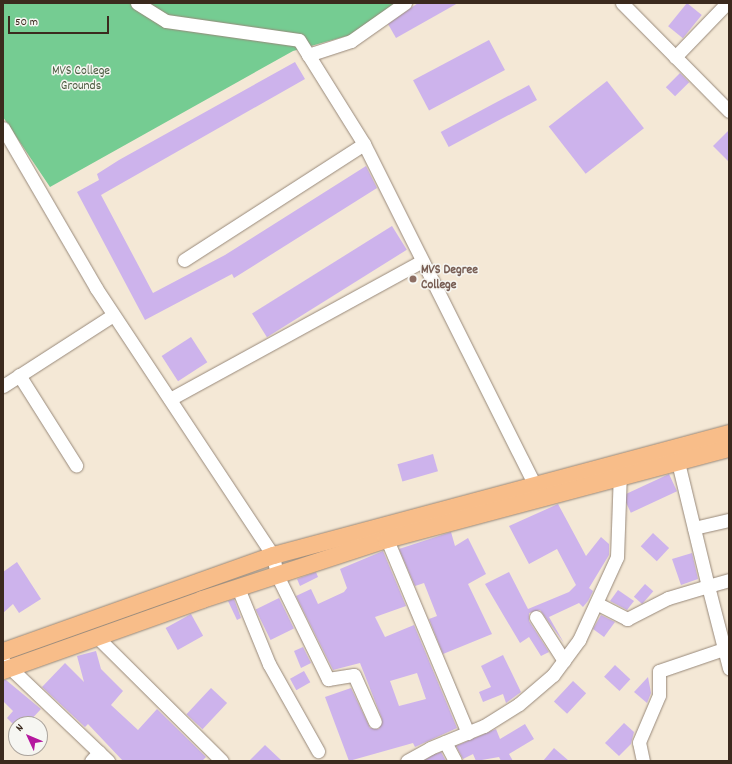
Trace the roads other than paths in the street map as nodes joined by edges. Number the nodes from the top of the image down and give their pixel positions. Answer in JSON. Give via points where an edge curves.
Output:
{"nodes":[{"id":1,"x":137,"y":3,"type":"edge"},
{"id":2,"x":405,"y":3,"type":"edge"},
{"id":3,"x":622,"y":3,"type":"edge"},
{"id":4,"x":727,"y":3,"type":"edge"},
{"id":5,"x":308,"y":55,"type":"junction"},
{"id":6,"x":675,"y":57,"type":"junction"},
{"id":7,"x":729,"y":111,"type":"edge"},
{"id":8,"x":3,"y":128,"type":"edge"},
{"id":9,"x":364,"y":144,"type":"junction"},
{"id":10,"x":184,"y":260,"type":"dead end"},
{"id":11,"x":422,"y":261,"type":"junction"},
{"id":12,"x":113,"y":315,"type":"junction"},
{"id":13,"x":19,"y":375,"type":"junction"},
{"id":14,"x":3,"y":386,"type":"edge"},
{"id":15,"x":170,"y":399,"type":"junction"},
{"id":16,"x":729,"y":433,"type":"edge"},
{"id":17,"x":729,"y":448,"type":"edge"},
{"id":18,"x":676,"y":454,"type":"junction"},
{"id":19,"x":76,"y":465,"type":"dead end"},
{"id":20,"x":620,"y":468,"type":"junction"},
{"id":21,"x":534,"y":484,"type":"junction"},
{"id":22,"x":729,"y":520,"type":"edge"},
{"id":23,"x":694,"y":528,"type":"junction"},
{"id":24,"x":384,"y":533,"type":"junction"},
{"id":25,"x":273,"y":555,"type":"junction"},
{"id":26,"x":278,"y":575,"type":"junction"},
{"id":27,"x":729,"y":580,"type":"edge"},
{"id":28,"x":708,"y":586,"type":"junction"},
{"id":29,"x":238,"y":588,"type":"junction"},
{"id":30,"x":598,"y":604,"type":"junction"},
{"id":31,"x":536,"y":617,"type":"dead end"},
{"id":32,"x":96,"y":636,"type":"junction"},
{"id":33,"x":726,"y":647,"type":"edge"},
{"id":34,"x":3,"y":651,"type":"edge"},
{"id":35,"x":564,"y":661,"type":"junction"},
{"id":36,"x":5,"y":666,"type":"edge"},
{"id":37,"x":729,"y":668,"type":"edge"},
{"id":38,"x":375,"y":722,"type":"dead end"},
{"id":39,"x":468,"y":732,"type":"junction"},
{"id":40,"x":445,"y":742,"type":"junction"},
{"id":41,"x":318,"y":751,"type":"dead end"},
{"id":42,"x":99,"y":758,"type":"edge"},
{"id":43,"x":222,"y":761,"type":"edge"},
{"id":44,"x":407,"y":761,"type":"edge"},
{"id":45,"x":455,"y":761,"type":"edge"},
{"id":46,"x":643,"y":761,"type":"edge"}],
"edges":[{"from":1,"to":5,"type":"street","via":[[166,21],[299,40]]},
{"from":2,"to":5,"type":"street","via":[[351,41]]},
{"from":3,"to":6,"type":"street"},
{"from":4,"to":6,"type":"street"},
{"from":5,"to":9,"type":"street"},
{"from":6,"to":7,"type":"street"},
{"from":8,"to":12,"type":"street"},
{"from":9,"to":10,"type":"street"},
{"from":9,"to":11,"type":"street"},
{"from":11,"to":15,"type":"street"},
{"from":11,"to":21,"type":"street"},
{"from":12,"to":13,"type":"street"},
{"from":12,"to":15,"type":"street"},
{"from":13,"to":14,"type":"street"},
{"from":13,"to":19,"type":"street"},
{"from":15,"to":25,"type":"street"},
{"from":16,"to":18,"type":"main road"},
{"from":17,"to":18,"type":"main road"},
{"from":18,"to":20,"type":"main road"},
{"from":18,"to":23,"type":"street"},
{"from":20,"to":21,"type":"main road"},
{"from":20,"to":24,"type":"main road"},
{"from":20,"to":30,"type":"street","via":[[617,557]]},
{"from":21,"to":24,"type":"main road"},
{"from":22,"to":23,"type":"street"},
{"from":23,"to":28,"type":"street"},
{"from":24,"to":25,"type":"main road"},
{"from":24,"to":26,"type":"main road"},
{"from":24,"to":39,"type":"street"},
{"from":25,"to":26,"type":"street"},
{"from":25,"to":34,"type":"main road"},
{"from":26,"to":29,"type":"main road"},
{"from":26,"to":38,"type":"street","via":[[328,679],[354,675]]},
{"from":27,"to":28,"type":"street"},
{"from":28,"to":30,"type":"street","via":[[668,598],[627,619]]},
{"from":28,"to":33,"type":"street"},
{"from":29,"to":32,"type":"main road"},
{"from":29,"to":41,"type":"street","via":[[269,664]]},
{"from":30,"to":35,"type":"street","via":[[579,640]]},
{"from":31,"to":35,"type":"street"},
{"from":32,"to":36,"type":"main road"},
{"from":32,"to":43,"type":"street"},
{"from":33,"to":37,"type":"street"},
{"from":33,"to":46,"type":"street","via":[[659,671],[659,695],[639,742]]},
{"from":35,"to":39,"type":"street","via":[[519,704]]},
{"from":36,"to":42,"type":"street"},
{"from":39,"to":40,"type":"street"},
{"from":40,"to":44,"type":"street"},
{"from":40,"to":45,"type":"street"}]}
